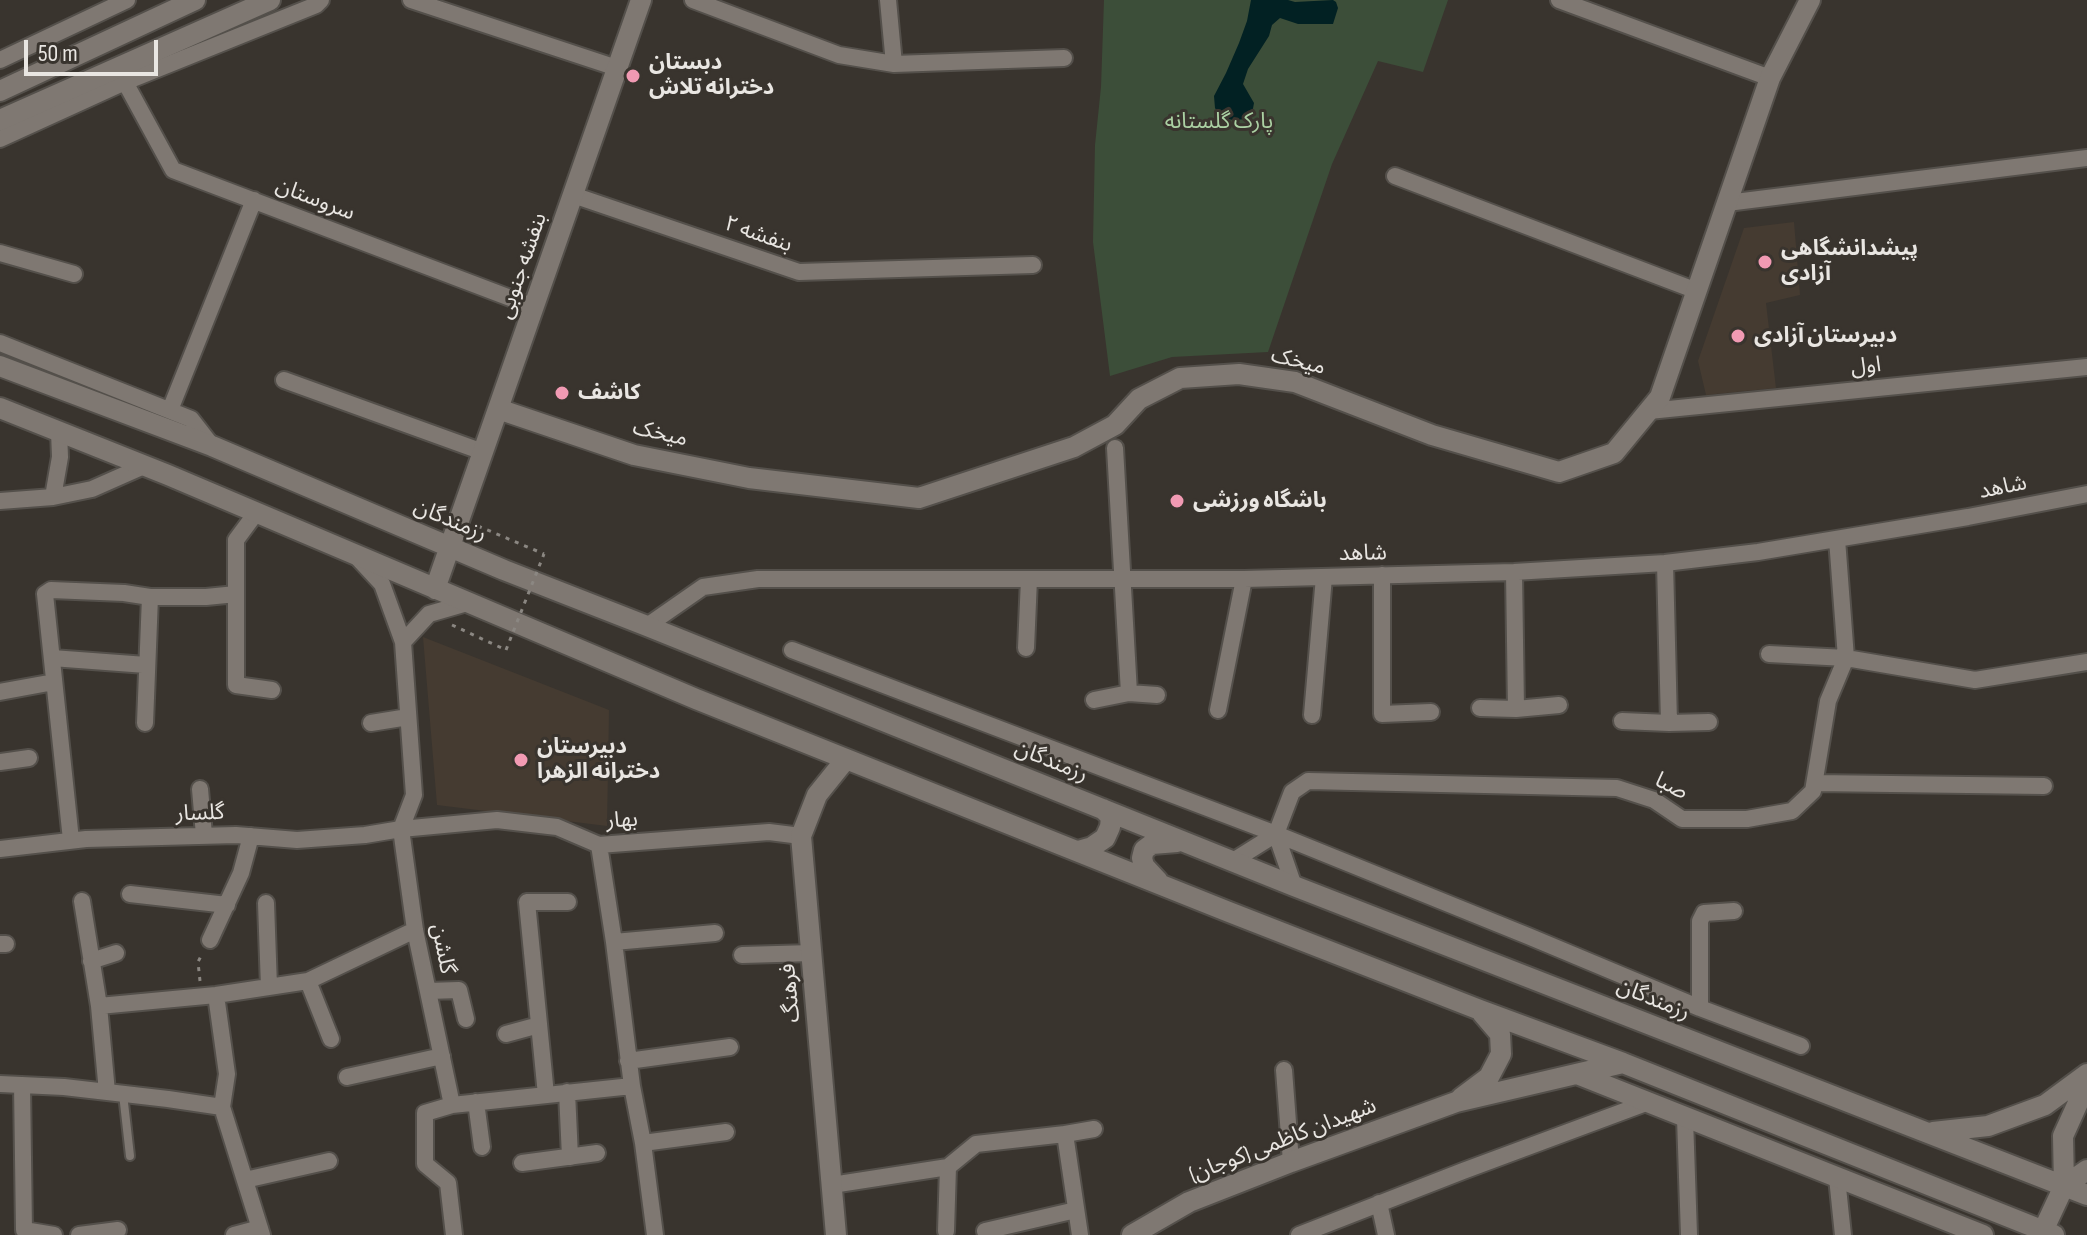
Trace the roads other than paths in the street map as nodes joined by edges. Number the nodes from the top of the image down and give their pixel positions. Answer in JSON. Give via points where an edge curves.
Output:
{"nodes":[{"id":1,"x":127,"y":0,"type":"edge"},
{"id":2,"x":195,"y":0,"type":"edge"},
{"id":3,"x":270,"y":0,"type":"edge"},
{"id":4,"x":321,"y":0,"type":"edge"},
{"id":5,"x":411,"y":0,"type":"edge"},
{"id":6,"x":641,"y":0,"type":"edge"},
{"id":7,"x":693,"y":0,"type":"edge"},
{"id":8,"x":888,"y":0,"type":"edge"},
{"id":9,"x":1559,"y":0,"type":"edge"},
{"id":10,"x":1810,"y":0,"type":"edge"},
{"id":11,"x":1064,"y":58,"type":"dead end"},
{"id":12,"x":0,"y":60,"type":"edge"},
{"id":13,"x":894,"y":64,"type":"junction"},
{"id":14,"x":617,"y":68,"type":"junction"},
{"id":15,"x":1770,"y":78,"type":"junction"},
{"id":16,"x":125,"y":82,"type":"junction"},
{"id":17,"x":0,"y":91,"type":"edge"},
{"id":18,"x":0,"y":135,"type":"edge"},
{"id":19,"x":2087,"y":158,"type":"edge"},
{"id":20,"x":1395,"y":176,"type":"dead end"},
{"id":21,"x":573,"y":195,"type":"junction"},
{"id":22,"x":254,"y":200,"type":"junction"},
{"id":23,"x":1727,"y":203,"type":"junction"},
{"id":24,"x":0,"y":253,"type":"edge"},
{"id":25,"x":1033,"y":265,"type":"dead end"},
{"id":26,"x":74,"y":274,"type":"dead end"},
{"id":27,"x":1697,"y":291,"type":"junction"},
{"id":28,"x":534,"y":307,"type":"junction"},
{"id":29,"x":0,"y":343,"type":"edge"},
{"id":30,"x":0,"y":366,"type":"edge"},
{"id":31,"x":2087,"y":367,"type":"edge"},
{"id":32,"x":284,"y":380,"type":"dead end"},
{"id":33,"x":0,"y":408,"type":"edge"},
{"id":34,"x":498,"y":409,"type":"junction"},
{"id":35,"x":170,"y":410,"type":"junction"},
{"id":36,"x":1649,"y":411,"type":"junction"},
{"id":37,"x":59,"y":431,"type":"junction"},
{"id":38,"x":212,"y":446,"type":"junction"},
{"id":39,"x":1115,"y":448,"type":"dead end"},
{"id":40,"x":483,"y":452,"type":"junction"},
{"id":41,"x":144,"y":466,"type":"junction"},
{"id":42,"x":2087,"y":494,"type":"edge"},
{"id":43,"x":53,"y":497,"type":"junction"},
{"id":44,"x":0,"y":501,"type":"edge"},
{"id":45,"x":256,"y":513,"type":"junction"},
{"id":46,"x":1837,"y":539,"type":"junction"},
{"id":47,"x":450,"y":547,"type":"junction"},
{"id":48,"x":356,"y":556,"type":"junction"},
{"id":49,"x":1665,"y":563,"type":"junction"},
{"id":50,"x":1514,"y":572,"type":"junction"},
{"id":51,"x":1382,"y":575,"type":"junction"},
{"id":52,"x":1324,"y":577,"type":"junction"},
{"id":53,"x":1029,"y":579,"type":"junction"},
{"id":54,"x":1121,"y":579,"type":"junction"},
{"id":55,"x":1244,"y":579,"type":"junction"},
{"id":56,"x":435,"y":589,"type":"junction"},
{"id":57,"x":236,"y":594,"type":"junction"},
{"id":58,"x":150,"y":597,"type":"junction"},
{"id":59,"x":467,"y":603,"type":"junction"},
{"id":60,"x":647,"y":626,"type":"junction"},
{"id":61,"x":403,"y":642,"type":"junction"},
{"id":62,"x":1026,"y":648,"type":"dead end"},
{"id":63,"x":792,"y":650,"type":"dead end"},
{"id":64,"x":1769,"y":654,"type":"dead end"},
{"id":65,"x":52,"y":658,"type":"junction"},
{"id":66,"x":1846,"y":658,"type":"junction"},
{"id":67,"x":2087,"y":662,"type":"edge"},
{"id":68,"x":146,"y":665,"type":"junction"},
{"id":69,"x":54,"y":682,"type":"junction"},
{"id":70,"x":272,"y":690,"type":"dead end"},
{"id":71,"x":0,"y":692,"type":"edge"},
{"id":72,"x":1129,"y":693,"type":"junction"},
{"id":73,"x":1157,"y":695,"type":"dead end"},
{"id":74,"x":1094,"y":700,"type":"dead end"},
{"id":75,"x":1559,"y":705,"type":"dead end"},
{"id":76,"x":1480,"y":708,"type":"dead end"},
{"id":77,"x":1516,"y":709,"type":"junction"},
{"id":78,"x":1218,"y":710,"type":"dead end"},
{"id":79,"x":1431,"y":712,"type":"dead end"},
{"id":80,"x":1312,"y":715,"type":"dead end"},
{"id":81,"x":408,"y":717,"type":"junction"},
{"id":82,"x":1622,"y":721,"type":"dead end"},
{"id":83,"x":1709,"y":722,"type":"dead end"},
{"id":84,"x":145,"y":723,"type":"dead end"},
{"id":85,"x":371,"y":723,"type":"dead end"},
{"id":86,"x":1669,"y":723,"type":"junction"},
{"id":87,"x":29,"y":758,"type":"dead end"},
{"id":88,"x":846,"y":759,"type":"junction"},
{"id":89,"x":0,"y":762,"type":"edge"},
{"id":90,"x":1815,"y":783,"type":"junction"},
{"id":91,"x":2044,"y":786,"type":"dead end"},
{"id":92,"x":200,"y":789,"type":"dead end"},
{"id":93,"x":1103,"y":809,"type":"junction"},
{"id":94,"x":401,"y":829,"type":"junction"},
{"id":95,"x":1276,"y":834,"type":"junction"},
{"id":96,"x":204,"y":835,"type":"junction"},
{"id":97,"x":251,"y":836,"type":"junction"},
{"id":98,"x":801,"y":836,"type":"junction"},
{"id":99,"x":71,"y":840,"type":"junction"},
{"id":100,"x":1185,"y":842,"type":"junction"},
{"id":101,"x":599,"y":845,"type":"junction"},
{"id":102,"x":0,"y":849,"type":"edge"},
{"id":103,"x":1078,"y":851,"type":"junction"},
{"id":104,"x":1233,"y":861,"type":"junction"},
{"id":105,"x":1161,"y":885,"type":"junction"},
{"id":106,"x":1294,"y":886,"type":"junction"},
{"id":107,"x":130,"y":894,"type":"dead end"},
{"id":108,"x":82,"y":901,"type":"dead end"},
{"id":109,"x":568,"y":902,"type":"dead end"},
{"id":110,"x":266,"y":903,"type":"dead end"},
{"id":111,"x":227,"y":905,"type":"junction"},
{"id":112,"x":1734,"y":911,"type":"dead end"},
{"id":113,"x":415,"y":930,"type":"junction"},
{"id":114,"x":715,"y":933,"type":"dead end"},
{"id":115,"x":210,"y":940,"type":"road end"},
{"id":116,"x":614,"y":942,"type":"junction"},
{"id":117,"x":116,"y":953,"type":"dead end"},
{"id":118,"x":812,"y":953,"type":"junction"},
{"id":119,"x":742,"y":955,"type":"dead end"},
{"id":120,"x":91,"y":961,"type":"junction"},
{"id":121,"x":308,"y":981,"type":"junction"},
{"id":122,"x":269,"y":987,"type":"junction"},
{"id":123,"x":428,"y":991,"type":"junction"},
{"id":124,"x":208,"y":996,"type":"junction"},
{"id":125,"x":99,"y":1006,"type":"junction"},
{"id":126,"x":1700,"y":1008,"type":"junction"},
{"id":127,"x":1480,"y":1010,"type":"junction"},
{"id":128,"x":466,"y":1019,"type":"dead end"},
{"id":129,"x":539,"y":1025,"type":"junction"},
{"id":130,"x":506,"y":1034,"type":"dead end"},
{"id":131,"x":331,"y":1039,"type":"dead end"},
{"id":132,"x":1801,"y":1046,"type":"dead end"},
{"id":133,"x":730,"y":1047,"type":"dead end"},
{"id":134,"x":442,"y":1056,"type":"junction"},
{"id":135,"x":628,"y":1061,"type":"junction"},
{"id":136,"x":1623,"y":1063,"type":"junction"},
{"id":137,"x":1284,"y":1070,"type":"dead end"},
{"id":138,"x":1577,"y":1074,"type":"junction"},
{"id":139,"x":2087,"y":1074,"type":"edge"},
{"id":140,"x":347,"y":1077,"type":"dead end"},
{"id":141,"x":2087,"y":1083,"type":"edge"},
{"id":142,"x":0,"y":1084,"type":"edge"},
{"id":143,"x":22,"y":1085,"type":"junction"},
{"id":144,"x":632,"y":1086,"type":"junction"},
{"id":145,"x":115,"y":1092,"type":"junction"},
{"id":146,"x":567,"y":1092,"type":"junction"},
{"id":147,"x":546,"y":1095,"type":"junction"},
{"id":148,"x":476,"y":1102,"type":"junction"},
{"id":149,"x":1456,"y":1102,"type":"junction"},
{"id":150,"x":1646,"y":1103,"type":"junction"},
{"id":151,"x":452,"y":1105,"type":"junction"},
{"id":152,"x":222,"y":1107,"type":"junction"},
{"id":153,"x":1685,"y":1118,"type":"junction"},
{"id":154,"x":1094,"y":1129,"type":"dead end"},
{"id":155,"x":726,"y":1132,"type":"dead end"},
{"id":156,"x":1928,"y":1133,"type":"junction"},
{"id":157,"x":1065,"y":1134,"type":"junction"},
{"id":158,"x":643,"y":1143,"type":"junction"},
{"id":159,"x":482,"y":1147,"type":"dead end"},
{"id":160,"x":597,"y":1153,"type":"dead end"},
{"id":161,"x":130,"y":1156,"type":"dead end"},
{"id":162,"x":570,"y":1157,"type":"junction"},
{"id":163,"x":329,"y":1161,"type":"dead end"},
{"id":164,"x":1291,"y":1162,"type":"junction"},
{"id":165,"x":522,"y":1163,"type":"dead end"},
{"id":166,"x":948,"y":1167,"type":"junction"},
{"id":167,"x":2087,"y":1170,"type":"edge"},
{"id":168,"x":1837,"y":1178,"type":"junction"},
{"id":169,"x":245,"y":1180,"type":"junction"},
{"id":170,"x":832,"y":1185,"type":"junction"},
{"id":171,"x":2064,"y":1186,"type":"junction"},
{"id":172,"x":1944,"y":1192,"type":"junction"},
{"id":173,"x":2087,"y":1195,"type":"edge"},
{"id":174,"x":1379,"y":1203,"type":"junction"},
{"id":175,"x":1076,"y":1210,"type":"junction"},
{"id":176,"x":1936,"y":1216,"type":"junction"},
{"id":177,"x":118,"y":1230,"type":"dead end"},
{"id":178,"x":946,"y":1231,"type":"dead end"},
{"id":179,"x":985,"y":1231,"type":"dead end"},
{"id":180,"x":261,"y":1232,"type":"edge"},
{"id":181,"x":2049,"y":1233,"type":"edge"},
{"id":182,"x":54,"y":1235,"type":"edge"},
{"id":183,"x":79,"y":1235,"type":"edge"},
{"id":184,"x":234,"y":1235,"type":"edge"},
{"id":185,"x":454,"y":1235,"type":"edge"},
{"id":186,"x":655,"y":1235,"type":"edge"},
{"id":187,"x":836,"y":1235,"type":"edge"},
{"id":188,"x":1080,"y":1235,"type":"edge"},
{"id":189,"x":1132,"y":1235,"type":"edge"},
{"id":190,"x":1299,"y":1235,"type":"edge"},
{"id":191,"x":1386,"y":1235,"type":"edge"},
{"id":192,"x":1689,"y":1235,"type":"edge"},
{"id":193,"x":1843,"y":1235,"type":"edge"},
{"id":194,"x":1983,"y":1235,"type":"edge"}],
"edges":[{"from":1,"to":12,"type":"street"},
{"from":2,"to":17,"type":"main road"},
{"from":3,"to":18,"type":"main road"},
{"from":4,"to":16,"type":"street"},
{"from":5,"to":14,"type":"street"},
{"from":6,"to":14,"type":"main road","name":"بنفشه جنوبی"},
{"from":7,"to":13,"type":"street","via":[[839,55]]},
{"from":8,"to":13,"type":"street"},
{"from":9,"to":15,"type":"street"},
{"from":10,"to":15,"type":"main road","name":"میخک"},
{"from":11,"to":13,"type":"street"},
{"from":14,"to":21,"type":"main road","name":"بنفشه جنوبی"},
{"from":15,"to":23,"type":"main road","name":"میخک"},
{"from":16,"to":18,"type":"street"},
{"from":16,"to":22,"type":"street","name":"سروستان","via":[[173,170]]},
{"from":19,"to":23,"type":"street"},
{"from":20,"to":27,"type":"street"},
{"from":21,"to":25,"type":"street","name":"بنفشه ۲","via":[[799,272]]},
{"from":21,"to":28,"type":"main road","name":"بنفشه جنوبی"},
{"from":22,"to":28,"type":"street","name":"سروستان"},
{"from":22,"to":35,"type":"street"},
{"from":23,"to":27,"type":"main road","name":"میخک"},
{"from":24,"to":26,"type":"street"},
{"from":27,"to":36,"type":"main road","name":"میخک","via":[[1660,397]]},
{"from":28,"to":34,"type":"main road","name":"بنفشه جنوبی"},
{"from":29,"to":35,"type":"street"},
{"from":30,"to":38,"type":"main road","name":"رزمندگان"},
{"from":31,"to":36,"type":"street","name":"اول"},
{"from":32,"to":40,"type":"street"},
{"from":33,"to":37,"type":"main road"},
{"from":34,"to":36,"type":"main road","name":"میخک","via":[[634,455],[749,478],[919,498],[1074,447],[1115,425],[1139,399],[1180,378],[1239,374],[1295,382],[1432,435],[1559,472],[1614,453]]},
{"from":34,"to":40,"type":"main road","name":"بنفشه جنوبی"},
{"from":35,"to":38,"type":"street","via":[[191,419]]},
{"from":37,"to":41,"type":"main road"},
{"from":37,"to":43,"type":"street"},
{"from":38,"to":47,"type":"main road","name":"رزمندگان"},
{"from":39,"to":54,"type":"street"},
{"from":40,"to":47,"type":"main road","name":"بنفشه جنوبی"},
{"from":41,"to":43,"type":"street","via":[[92,489]]},
{"from":41,"to":45,"type":"main road"},
{"from":42,"to":46,"type":"street","name":"شاهد"},
{"from":43,"to":44,"type":"street"},
{"from":45,"to":48,"type":"main road"},
{"from":45,"to":57,"type":"street","via":[[236,540]]},
{"from":46,"to":49,"type":"street","name":"شاهد"},
{"from":46,"to":66,"type":"street"},
{"from":47,"to":56,"type":"main road","name":"بنفشه جنوبی"},
{"from":47,"to":60,"type":"main road","name":"رزمندگان"},
{"from":48,"to":56,"type":"main road"},
{"from":48,"to":61,"type":"street","name":"گلشن","via":[[382,584]]},
{"from":49,"to":50,"type":"street","name":"شاهد"},
{"from":49,"to":86,"type":"street"},
{"from":50,"to":51,"type":"street","name":"شاهد"},
{"from":50,"to":77,"type":"street"},
{"from":51,"to":52,"type":"street","name":"شاهد"},
{"from":51,"to":79,"type":"street","via":[[1382,714]]},
{"from":52,"to":55,"type":"street","name":"شاهد"},
{"from":52,"to":80,"type":"street"},
{"from":53,"to":54,"type":"street","name":"شاهد"},
{"from":53,"to":60,"type":"street","name":"شاهد","via":[[758,579],[703,587]]},
{"from":53,"to":62,"type":"street"},
{"from":54,"to":55,"type":"street","name":"شاهد"},
{"from":54,"to":72,"type":"street"},
{"from":55,"to":78,"type":"street"},
{"from":56,"to":59,"type":"main road"},
{"from":57,"to":58,"type":"street"},
{"from":57,"to":70,"type":"street","via":[[236,685]]},
{"from":58,"to":65,"type":"street","via":[[51,590],[45,594]]},
{"from":58,"to":68,"type":"street"},
{"from":59,"to":61,"type":"street","via":[[429,614]]},
{"from":59,"to":88,"type":"main road"},
{"from":60,"to":93,"type":"main road","name":"رزمندگان"},
{"from":61,"to":81,"type":"street","name":"گلشن"},
{"from":63,"to":95,"type":"street"},
{"from":64,"to":66,"type":"street"},
{"from":65,"to":68,"type":"street"},
{"from":65,"to":69,"type":"street"},
{"from":66,"to":67,"type":"street","via":[[1975,680]]},
{"from":66,"to":90,"type":"street","via":[[1828,701]]},
{"from":68,"to":84,"type":"street"},
{"from":69,"to":71,"type":"street"},
{"from":69,"to":99,"type":"street"},
{"from":72,"to":73,"type":"street"},
{"from":72,"to":74,"type":"street"},
{"from":75,"to":77,"type":"street"},
{"from":76,"to":77,"type":"street"},
{"from":81,"to":85,"type":"street"},
{"from":81,"to":94,"type":"street","name":"گلشن","via":[[414,795]]},
{"from":82,"to":86,"type":"street"},
{"from":83,"to":86,"type":"street"},
{"from":87,"to":89,"type":"street"},
{"from":88,"to":98,"type":"main road","name":"فرهنگ","via":[[817,795]]},
{"from":88,"to":103,"type":"main road"},
{"from":90,"to":91,"type":"street"},
{"from":90,"to":95,"type":"street","name":"صبا","via":[[1792,811],[1747,819],[1682,819],[1654,800],[1617,788],[1308,781],[1292,792]]},
{"from":92,"to":96,"type":"street"},
{"from":93,"to":100,"type":"main road","name":"رزمندگان"},
{"from":93,"to":103,"type":"main road","via":[[1111,817],[1105,838]]},
{"from":94,"to":97,"type":"street","name":"گلسار","via":[[297,840]]},
{"from":94,"to":101,"type":"street","name":"بهار","via":[[497,820],[557,827]]},
{"from":94,"to":113,"type":"street","name":"گلشن"},
{"from":95,"to":104,"type":"street"},
{"from":95,"to":106,"type":"street"},
{"from":95,"to":126,"type":"street"},
{"from":96,"to":97,"type":"street","name":"گلسار"},
{"from":96,"to":99,"type":"street","name":"گلسار"},
{"from":97,"to":111,"type":"street"},
{"from":98,"to":101,"type":"street","name":"بهار","via":[[769,832]]},
{"from":98,"to":118,"type":"main road","name":"فرهنگ"},
{"from":99,"to":102,"type":"street","name":"گلسار"},
{"from":100,"to":104,"type":"main road","name":"رزمندگان"},
{"from":100,"to":105,"type":"main road","via":[[1160,842],[1144,850],[1144,866]]},
{"from":101,"to":116,"type":"street"},
{"from":103,"to":105,"type":"main road"},
{"from":104,"to":106,"type":"main road","name":"رزمندگان"},
{"from":105,"to":127,"type":"main road"},
{"from":106,"to":156,"type":"main road","name":"رزمندگان"},
{"from":107,"to":111,"type":"street"},
{"from":108,"to":120,"type":"street"},
{"from":109,"to":129,"type":"street","via":[[527,902]]},
{"from":110,"to":122,"type":"street"},
{"from":111,"to":115,"type":"street"},
{"from":112,"to":126,"type":"street","via":[[1704,913],[1700,921]]},
{"from":113,"to":121,"type":"street"},
{"from":113,"to":123,"type":"street","name":"گلشن"},
{"from":114,"to":116,"type":"street"},
{"from":116,"to":135,"type":"street"},
{"from":117,"to":120,"type":"street"},
{"from":118,"to":119,"type":"street"},
{"from":118,"to":170,"type":"main road","name":"فرهنگ"},
{"from":120,"to":125,"type":"street"},
{"from":121,"to":122,"type":"street"},
{"from":121,"to":131,"type":"street"},
{"from":122,"to":124,"type":"street"},
{"from":123,"to":128,"type":"street","via":[[459,990]]},
{"from":123,"to":134,"type":"street","name":"گلشن"},
{"from":124,"to":125,"type":"street"},
{"from":124,"to":152,"type":"street","via":[[227,1074]]},
{"from":125,"to":145,"type":"street"},
{"from":126,"to":132,"type":"street"},
{"from":127,"to":136,"type":"main road"},
{"from":127,"to":149,"type":"main road","via":[[1500,1034],[1501,1054],[1489,1077]]},
{"from":129,"to":130,"type":"street"},
{"from":129,"to":147,"type":"street"},
{"from":133,"to":135,"type":"street"},
{"from":134,"to":140,"type":"street"},
{"from":134,"to":151,"type":"street","name":"گلشن"},
{"from":135,"to":144,"type":"street"},
{"from":136,"to":138,"type":"main road"},
{"from":136,"to":172,"type":"main road"},
{"from":137,"to":164,"type":"street"},
{"from":138,"to":149,"type":"main road"},
{"from":138,"to":150,"type":"main road"},
{"from":139,"to":156,"type":"main road","via":[[2045,1105],[1988,1126]]},
{"from":141,"to":171,"type":"main road","via":[[2063,1136]]},
{"from":142,"to":143,"type":"street"},
{"from":143,"to":145,"type":"street"},
{"from":143,"to":182,"type":"street","via":[[24,1230]]},
{"from":144,"to":146,"type":"street"},
{"from":144,"to":158,"type":"street"},
{"from":145,"to":152,"type":"street"},
{"from":145,"to":161,"type":"lane"},
{"from":146,"to":147,"type":"street"},
{"from":146,"to":162,"type":"street"},
{"from":147,"to":148,"type":"street"},
{"from":148,"to":151,"type":"street"},
{"from":148,"to":159,"type":"street"},
{"from":149,"to":164,"type":"main road","name":"شهیدان کاظمی (کوجان)"},
{"from":150,"to":153,"type":"main road"},
{"from":150,"to":174,"type":"street"},
{"from":151,"to":185,"type":"street","via":[[425,1113],[425,1164],[448,1183]]},
{"from":152,"to":169,"type":"street"},
{"from":153,"to":168,"type":"main road"},
{"from":153,"to":192,"type":"street"},
{"from":154,"to":157,"type":"street"},
{"from":155,"to":158,"type":"street"},
{"from":156,"to":171,"type":"main road","name":"رزمندگان"},
{"from":157,"to":166,"type":"street","via":[[976,1144]]},
{"from":157,"to":175,"type":"street"},
{"from":158,"to":186,"type":"street"},
{"from":160,"to":162,"type":"street"},
{"from":162,"to":165,"type":"street"},
{"from":163,"to":169,"type":"street"},
{"from":164,"to":189,"type":"main road","name":"شهیدان کاظمی (کوجان)","via":[[1189,1202]]},
{"from":166,"to":170,"type":"street"},
{"from":166,"to":178,"type":"street"},
{"from":167,"to":171,"type":"main road"},
{"from":168,"to":176,"type":"main road"},
{"from":168,"to":193,"type":"street"},
{"from":169,"to":180,"type":"street"},
{"from":170,"to":187,"type":"main road","name":"فرهنگ"},
{"from":171,"to":173,"type":"main road","name":"رزمندگان"},
{"from":171,"to":181,"type":"main road"},
{"from":172,"to":176,"type":"main road"},
{"from":172,"to":181,"type":"main road"},
{"from":174,"to":190,"type":"street"},
{"from":174,"to":191,"type":"street"},
{"from":175,"to":179,"type":"street"},
{"from":175,"to":188,"type":"street"},
{"from":176,"to":194,"type":"main road"},
{"from":177,"to":183,"type":"street"},
{"from":180,"to":184,"type":"street"}]}
